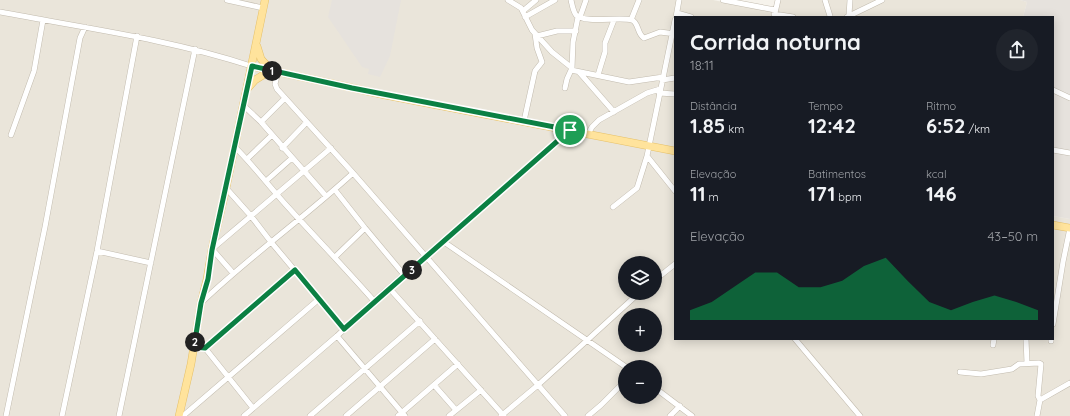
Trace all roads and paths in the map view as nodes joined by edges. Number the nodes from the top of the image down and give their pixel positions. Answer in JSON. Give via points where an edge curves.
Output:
{"nodes":[{"id":1,"x":227,"y":0,"type":"edge"},
{"id":2,"x":264,"y":0,"type":"edge"},
{"id":3,"x":508,"y":0,"type":"edge"},
{"id":4,"x":536,"y":0,"type":"edge"},
{"id":5,"x":555,"y":0,"type":"edge"},
{"id":6,"x":571,"y":0,"type":"edge"},
{"id":7,"x":586,"y":0,"type":"edge"},
{"id":8,"x":639,"y":0,"type":"edge"},
{"id":9,"x":680,"y":0,"type":"edge"},
{"id":10,"x":723,"y":0,"type":"edge"},
{"id":11,"x":778,"y":0,"type":"edge"},
{"id":12,"x":825,"y":0,"type":"edge"},
{"id":13,"x":850,"y":0,"type":"edge"},
{"id":14,"x":882,"y":0,"type":"edge"},
{"id":15,"x":263,"y":8,"type":"junction"},
{"id":16,"x":0,"y":12,"type":"edge"},
{"id":17,"x":524,"y":14,"type":"junction"},
{"id":18,"x":774,"y":14,"type":"edge"},
{"id":19,"x":676,"y":15,"type":"edge"},
{"id":20,"x":786,"y":16,"type":"edge"},
{"id":21,"x":830,"y":16,"type":"edge"},
{"id":22,"x":848,"y":16,"type":"edge"},
{"id":23,"x":579,"y":17,"type":"junction"},
{"id":24,"x":43,"y":20,"type":"junction"},
{"id":25,"x":614,"y":20,"type":"junction"},
{"id":26,"x":631,"y":20,"type":"junction"},
{"id":27,"x":74,"y":25,"type":"junction"},
{"id":28,"x":86,"y":27,"type":"junction"},
{"id":29,"x":576,"y":30,"type":"junction"},
{"id":30,"x":674,"y":34,"type":"edge"},
{"id":31,"x":536,"y":35,"type":"junction"},
{"id":32,"x":137,"y":36,"type":"junction"},
{"id":33,"x":80,"y":38,"type":"junction"},
{"id":34,"x":256,"y":44,"type":"junction"},
{"id":35,"x":195,"y":49,"type":"junction"},
{"id":36,"x":252,"y":66,"type":"junction"},
{"id":37,"x":572,"y":69,"type":"junction"},
{"id":38,"x":274,"y":71,"type":"junction"},
{"id":39,"x":579,"y":72,"type":"junction"},
{"id":40,"x":598,"y":75,"type":"junction"},
{"id":41,"x":663,"y":78,"type":"junction"},
{"id":42,"x":674,"y":78,"type":"edge"},
{"id":43,"x":565,"y":88,"type":"dead end"},
{"id":44,"x":246,"y":90,"type":"junction"},
{"id":45,"x":1054,"y":90,"type":"edge"},
{"id":46,"x":660,"y":91,"type":"junction"},
{"id":47,"x":674,"y":94,"type":"edge"},
{"id":48,"x":285,"y":98,"type":"junction"},
{"id":49,"x":1070,"y":98,"type":"edge"},
{"id":50,"x":242,"y":105,"type":"junction"},
{"id":51,"x":614,"y":112,"type":"junction"},
{"id":52,"x":524,"y":121,"type":"junction"},
{"id":53,"x":261,"y":122,"type":"junction"},
{"id":54,"x":307,"y":122,"type":"junction"},
{"id":55,"x":570,"y":130,"type":"junction"},
{"id":56,"x":588,"y":134,"type":"junction"},
{"id":57,"x":11,"y":135,"type":"dead end"},
{"id":58,"x":272,"y":135,"type":"junction"},
{"id":59,"x":234,"y":146,"type":"junction"},
{"id":60,"x":648,"y":146,"type":"junction"},
{"id":61,"x":282,"y":148,"type":"junction"},
{"id":62,"x":331,"y":148,"type":"junction"},
{"id":63,"x":1054,"y":150,"type":"edge"},
{"id":64,"x":674,"y":151,"type":"edge"},
{"id":65,"x":1070,"y":153,"type":"edge"},
{"id":66,"x":647,"y":156,"type":"junction"},
{"id":67,"x":292,"y":158,"type":"junction"},
{"id":68,"x":247,"y":160,"type":"junction"},
{"id":69,"x":304,"y":172,"type":"junction"},
{"id":70,"x":353,"y":173,"type":"junction"},
{"id":71,"x":266,"y":181,"type":"junction"},
{"id":72,"x":226,"y":188,"type":"junction"},
{"id":73,"x":335,"y":190,"type":"junction"},
{"id":74,"x":674,"y":190,"type":"edge"},
{"id":75,"x":278,"y":195,"type":"junction"},
{"id":76,"x":326,"y":196,"type":"junction"},
{"id":77,"x":613,"y":207,"type":"dead end"},
{"id":78,"x":251,"y":216,"type":"junction"},
{"id":79,"x":299,"y":219,"type":"junction"},
{"id":80,"x":1054,"y":225,"type":"edge"},
{"id":81,"x":365,"y":228,"type":"junction"},
{"id":82,"x":1070,"y":228,"type":"edge"},
{"id":83,"x":271,"y":242,"type":"junction"},
{"id":84,"x":444,"y":242,"type":"junction"},
{"id":85,"x":212,"y":250,"type":"junction"},
{"id":86,"x":97,"y":251,"type":"junction"},
{"id":87,"x":335,"y":257,"type":"junction"},
{"id":88,"x":426,"y":258,"type":"junction"},
{"id":89,"x":151,"y":263,"type":"junction"},
{"id":90,"x":674,"y":265,"type":"edge"},
{"id":91,"x":295,"y":270,"type":"junction"},
{"id":92,"x":233,"y":273,"type":"junction"},
{"id":93,"x":662,"y":274,"type":"edge"},
{"id":94,"x":405,"y":276,"type":"junction"},
{"id":95,"x":390,"y":289,"type":"junction"},
{"id":96,"x":319,"y":299,"type":"junction"},
{"id":97,"x":631,"y":300,"type":"edge"},
{"id":98,"x":374,"y":301,"type":"junction"},
{"id":99,"x":201,"y":303,"type":"junction"},
{"id":100,"x":1054,"y":318,"type":"edge"},
{"id":101,"x":420,"y":322,"type":"junction"},
{"id":102,"x":344,"y":329,"type":"junction"},
{"id":103,"x":337,"y":336,"type":"junction"},
{"id":104,"x":435,"y":339,"type":"junction"},
{"id":105,"x":796,"y":340,"type":"edge"},
{"id":106,"x":1026,"y":340,"type":"edge"},
{"id":107,"x":586,"y":341,"type":"junction"},
{"id":108,"x":194,"y":347,"type":"junction"},
{"id":109,"x":205,"y":348,"type":"junction"},
{"id":110,"x":618,"y":362,"type":"edge"},
{"id":111,"x":1027,"y":363,"type":"junction"},
{"id":112,"x":458,"y":364,"type":"junction"},
{"id":113,"x":365,"y":370,"type":"junction"},
{"id":114,"x":960,"y":372,"type":"dead end"},
{"id":115,"x":228,"y":378,"type":"junction"},
{"id":116,"x":1070,"y":383,"type":"edge"},
{"id":117,"x":538,"y":385,"type":"junction"},
{"id":118,"x":434,"y":386,"type":"junction"},
{"id":119,"x":380,"y":388,"type":"junction"},
{"id":120,"x":618,"y":388,"type":"edge"},
{"id":121,"x":481,"y":390,"type":"junction"},
{"id":122,"x":662,"y":393,"type":"edge"},
{"id":123,"x":1040,"y":400,"type":"junction"},
{"id":124,"x":680,"y":406,"type":"junction"},
{"id":125,"x":253,"y":408,"type":"junction"},
{"id":126,"x":456,"y":410,"type":"junction"},
{"id":127,"x":402,"y":415,"type":"edge"},
{"id":128,"x":6,"y":416,"type":"edge"},
{"id":129,"x":62,"y":416,"type":"edge"},
{"id":130,"x":119,"y":416,"type":"edge"},
{"id":131,"x":179,"y":416,"type":"edge"},
{"id":132,"x":183,"y":416,"type":"edge"},
{"id":133,"x":244,"y":416,"type":"edge"},
{"id":134,"x":310,"y":416,"type":"edge"},
{"id":135,"x":346,"y":416,"type":"edge"},
{"id":136,"x":449,"y":416,"type":"edge"},
{"id":137,"x":503,"y":416,"type":"edge"},
{"id":138,"x":565,"y":416,"type":"edge"},
{"id":139,"x":588,"y":416,"type":"edge"},
{"id":140,"x":670,"y":416,"type":"edge"},
{"id":141,"x":692,"y":416,"type":"edge"},
{"id":142,"x":860,"y":416,"type":"edge"},
{"id":143,"x":1036,"y":416,"type":"edge"}],
"edges":[{"from":1,"to":15,"type":"street"},
{"from":2,"to":15,"type":"main road"},
{"from":3,"to":17,"type":"street","via":[[517,5]]},
{"from":4,"to":17,"type":"street"},
{"from":5,"to":17,"type":"street"},
{"from":6,"to":23,"type":"street"},
{"from":7,"to":23,"type":"street"},
{"from":8,"to":26,"type":"street"},
{"from":9,"to":19,"type":"street"},
{"from":10,"to":18,"type":"street"},
{"from":11,"to":18,"type":"street"},
{"from":12,"to":21,"type":"street"},
{"from":13,"to":22,"type":"street"},
{"from":14,"to":22,"type":"street"},
{"from":15,"to":34,"type":"main road"},
{"from":16,"to":24,"type":"street"},
{"from":17,"to":31,"type":"street"},
{"from":18,"to":20,"type":"street"},
{"from":23,"to":25,"type":"street"},
{"from":23,"to":29,"type":"street"},
{"from":24,"to":27,"type":"street"},
{"from":24,"to":57,"type":"street","via":[[34,71]]},
{"from":25,"to":26,"type":"street"},
{"from":25,"to":40,"type":"street","via":[[605,43]]},
{"from":26,"to":30,"type":"street","via":[[635,22],[642,37],[660,32]]},
{"from":27,"to":28,"type":"street"},
{"from":27,"to":33,"type":"street"},
{"from":28,"to":32,"type":"street"},
{"from":28,"to":33,"type":"street"},
{"from":29,"to":31,"type":"street"},
{"from":29,"to":37,"type":"street"},
{"from":30,"to":41,"type":"street"},
{"from":31,"to":37,"type":"street"},
{"from":31,"to":52,"type":"street","via":[[542,62],[535,71]]},
{"from":32,"to":35,"type":"street"},
{"from":32,"to":86,"type":"street"},
{"from":33,"to":128,"type":"street"},
{"from":34,"to":36,"type":"main road"},
{"from":34,"to":38,"type":"main road","via":[[261,59]]},
{"from":35,"to":36,"type":"street"},
{"from":35,"to":89,"type":"street"},
{"from":36,"to":38,"type":"main road"},
{"from":36,"to":44,"type":"main road"},
{"from":37,"to":39,"type":"street"},
{"from":37,"to":43,"type":"street"},
{"from":38,"to":44,"type":"main road","via":[[256,80]]},
{"from":38,"to":48,"type":"street","via":[[277,89]]},
{"from":38,"to":52,"type":"main road"},
{"from":39,"to":40,"type":"street"},
{"from":39,"to":51,"type":"street"},
{"from":40,"to":41,"type":"street","via":[[629,82]]},
{"from":41,"to":42,"type":"street"},
{"from":41,"to":46,"type":"street"},
{"from":44,"to":50,"type":"main road"},
{"from":45,"to":49,"type":"street"},
{"from":46,"to":47,"type":"street"},
{"from":46,"to":51,"type":"street","via":[[647,93]]},
{"from":46,"to":60,"type":"street"},
{"from":48,"to":53,"type":"street"},
{"from":48,"to":54,"type":"street"},
{"from":50,"to":53,"type":"street"},
{"from":50,"to":59,"type":"main road"},
{"from":51,"to":56,"type":"street","via":[[595,123]]},
{"from":52,"to":55,"type":"main road"},
{"from":53,"to":58,"type":"street"},
{"from":54,"to":61,"type":"street"},
{"from":54,"to":62,"type":"street"},
{"from":55,"to":56,"type":"main road"},
{"from":55,"to":84,"type":"street"},
{"from":56,"to":60,"type":"main road"},
{"from":58,"to":61,"type":"street"},
{"from":58,"to":68,"type":"street"},
{"from":59,"to":68,"type":"street"},
{"from":59,"to":72,"type":"main road"},
{"from":60,"to":64,"type":"main road"},
{"from":60,"to":66,"type":"street"},
{"from":61,"to":67,"type":"street"},
{"from":62,"to":69,"type":"street"},
{"from":62,"to":70,"type":"street"},
{"from":63,"to":65,"type":"street"},
{"from":66,"to":74,"type":"street"},
{"from":66,"to":77,"type":"street","via":[[637,188]]},
{"from":67,"to":69,"type":"street"},
{"from":67,"to":71,"type":"street"},
{"from":68,"to":71,"type":"street"},
{"from":69,"to":75,"type":"street"},
{"from":69,"to":76,"type":"street"},
{"from":70,"to":73,"type":"street"},
{"from":70,"to":88,"type":"street"},
{"from":71,"to":75,"type":"street"},
{"from":72,"to":78,"type":"street"},
{"from":72,"to":85,"type":"main road"},
{"from":73,"to":76,"type":"street"},
{"from":73,"to":81,"type":"street"},
{"from":75,"to":78,"type":"street"},
{"from":75,"to":79,"type":"street"},
{"from":76,"to":79,"type":"street"},
{"from":78,"to":83,"type":"street"},
{"from":78,"to":85,"type":"street"},
{"from":79,"to":83,"type":"street"},
{"from":79,"to":87,"type":"street"},
{"from":80,"to":82,"type":"main road"},
{"from":81,"to":87,"type":"street"},
{"from":81,"to":94,"type":"street"},
{"from":82,"to":100,"type":"street"},
{"from":83,"to":91,"type":"street"},
{"from":83,"to":92,"type":"street"},
{"from":84,"to":88,"type":"street"},
{"from":84,"to":107,"type":"street"},
{"from":85,"to":92,"type":"street"},
{"from":85,"to":99,"type":"main road"},
{"from":86,"to":89,"type":"street"},
{"from":86,"to":129,"type":"street"},
{"from":87,"to":98,"type":"street"},
{"from":88,"to":94,"type":"street"},
{"from":88,"to":117,"type":"street"},
{"from":89,"to":130,"type":"street"},
{"from":90,"to":93,"type":"street"},
{"from":91,"to":96,"type":"street"},
{"from":91,"to":109,"type":"street"},
{"from":92,"to":99,"type":"street"},
{"from":94,"to":95,"type":"street"},
{"from":95,"to":98,"type":"street"},
{"from":95,"to":101,"type":"street"},
{"from":96,"to":102,"type":"street"},
{"from":96,"to":115,"type":"street"},
{"from":97,"to":107,"type":"street"},
{"from":98,"to":102,"type":"street"},
{"from":99,"to":108,"type":"main road"},
{"from":101,"to":104,"type":"street"},
{"from":101,"to":113,"type":"street"},
{"from":102,"to":103,"type":"street"},
{"from":103,"to":113,"type":"street"},
{"from":103,"to":125,"type":"street"},
{"from":104,"to":112,"type":"street"},
{"from":104,"to":119,"type":"street"},
{"from":105,"to":142,"type":"street"},
{"from":106,"to":111,"type":"street"},
{"from":107,"to":110,"type":"street"},
{"from":107,"to":117,"type":"street"},
{"from":108,"to":109,"type":"street"},
{"from":108,"to":131,"type":"main road"},
{"from":109,"to":115,"type":"street"},
{"from":111,"to":114,"type":"street","via":[[993,373]]},
{"from":111,"to":123,"type":"street","via":[[1041,364],[1038,396]]},
{"from":112,"to":118,"type":"street"},
{"from":112,"to":121,"type":"street"},
{"from":113,"to":119,"type":"street"},
{"from":113,"to":134,"type":"street"},
{"from":115,"to":125,"type":"street"},
{"from":115,"to":132,"type":"street"},
{"from":116,"to":123,"type":"street"},
{"from":117,"to":137,"type":"street"},
{"from":117,"to":138,"type":"street"},
{"from":118,"to":126,"type":"street"},
{"from":118,"to":127,"type":"street"},
{"from":119,"to":127,"type":"street"},
{"from":119,"to":135,"type":"street"},
{"from":120,"to":139,"type":"street"},
{"from":121,"to":126,"type":"street"},
{"from":121,"to":137,"type":"street"},
{"from":122,"to":124,"type":"street"},
{"from":123,"to":143,"type":"street"},
{"from":124,"to":140,"type":"street"},
{"from":124,"to":141,"type":"street"},
{"from":125,"to":133,"type":"street"},
{"from":126,"to":136,"type":"street"}]}
